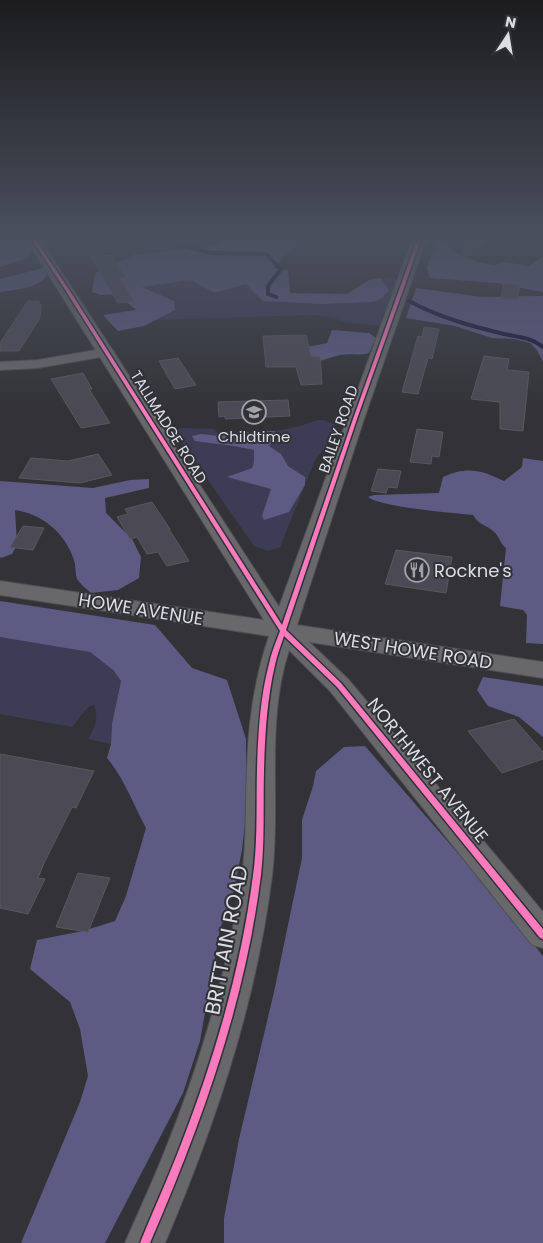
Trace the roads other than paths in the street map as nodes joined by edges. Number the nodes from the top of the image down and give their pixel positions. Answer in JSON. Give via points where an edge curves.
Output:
{"nodes":[{"id":1,"x":69,"y":295,"type":"edge"},
{"id":2,"x":399,"y":295,"type":"edge"},
{"id":3,"x":106,"y":352,"type":"junction"},
{"id":4,"x":0,"y":366,"type":"edge"},
{"id":5,"x":0,"y":588,"type":"edge"},
{"id":6,"x":282,"y":630,"type":"junction"},
{"id":7,"x":543,"y":670,"type":"edge"},
{"id":8,"x":543,"y":935,"type":"edge"},
{"id":9,"x":145,"y":1243,"type":"edge"}],
"edges":[{"from":1,"to":3,"type":"street","name":"TALLMADGE ROAD"},
{"from":2,"to":6,"type":"street","name":"BAILEY ROAD"},
{"from":3,"to":4,"type":"street","via":[[38,364]]},
{"from":3,"to":6,"type":"street","name":"TALLMADGE ROAD"},
{"from":5,"to":6,"type":"street","name":"HOWE AVENUE"},
{"from":6,"to":7,"type":"street","name":"WEST HOWE ROAD"},
{"from":6,"to":8,"type":"street","name":"NORTHWEST AVENUE","via":[[339,685]]},
{"from":6,"to":9,"type":"street","name":"BRITTAIN ROAD","via":[[265,700],[261,831],[241,969],[217,1058],[197,1116]]}]}
